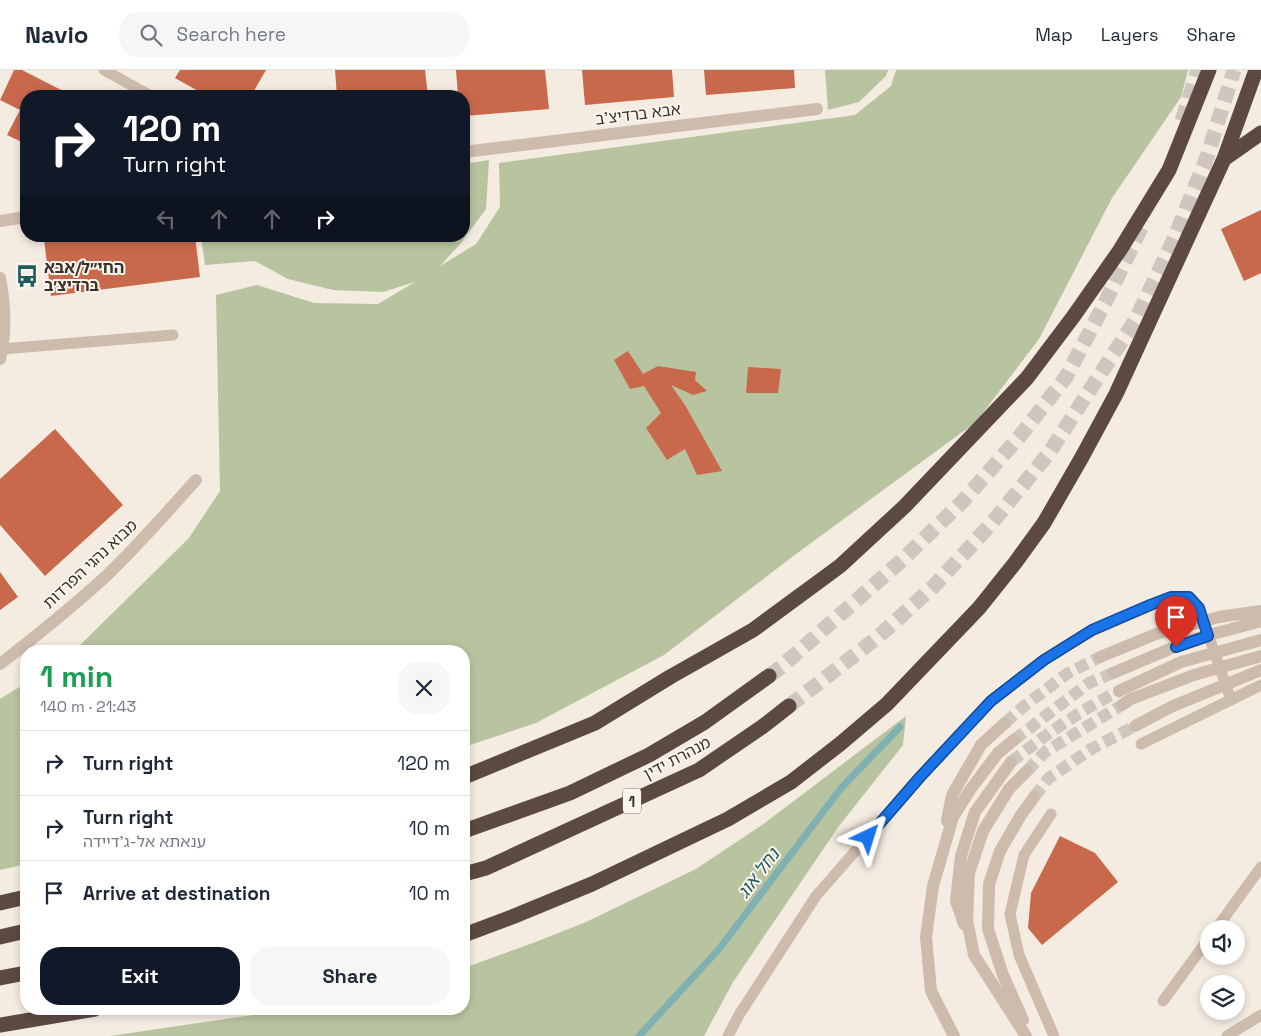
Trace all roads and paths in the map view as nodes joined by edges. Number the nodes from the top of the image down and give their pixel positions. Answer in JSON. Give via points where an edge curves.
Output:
{"nodes":[{"id":1,"x":104,"y":70,"type":"edge"},
{"id":2,"x":1209,"y":70,"type":"edge"},
{"id":3,"x":1256,"y":70,"type":"edge"},
{"id":4,"x":140,"y":90,"type":"edge"},
{"id":5,"x":816,"y":109,"type":"dead end"},
{"id":6,"x":1261,"y":133,"type":"edge"},
{"id":7,"x":470,"y":151,"type":"edge"},
{"id":8,"x":1224,"y":160,"type":"junction"},
{"id":9,"x":20,"y":218,"type":"edge"},
{"id":10,"x":0,"y":221,"type":"edge"},
{"id":11,"x":0,"y":278,"type":"edge"},
{"id":12,"x":173,"y":335,"type":"dead end"},
{"id":13,"x":1,"y":354,"type":"edge"},
{"id":14,"x":196,"y":480,"type":"dead end"},
{"id":15,"x":1261,"y":611,"type":"edge"},
{"id":16,"x":1203,"y":621,"type":"junction"},
{"id":17,"x":1261,"y":621,"type":"edge"},
{"id":18,"x":1208,"y":636,"type":"junction"},
{"id":19,"x":1261,"y":640,"type":"edge"},
{"id":20,"x":25,"y":645,"type":"edge"},
{"id":21,"x":20,"y":649,"type":"edge"},
{"id":22,"x":1214,"y":653,"type":"junction"},
{"id":23,"x":1261,"y":656,"type":"edge"},
{"id":24,"x":1100,"y":658,"type":"tunnel mouth"},
{"id":25,"x":0,"y":664,"type":"edge"},
{"id":26,"x":1220,"y":668,"type":"junction"},
{"id":27,"x":1261,"y":670,"type":"edge"},
{"id":28,"x":1114,"y":673,"type":"tunnel mouth"},
{"id":29,"x":769,"y":676,"type":"tunnel mouth"},
{"id":30,"x":1226,"y":684,"type":"junction"},
{"id":31,"x":1261,"y":685,"type":"edge"},
{"id":32,"x":1119,"y":691,"type":"tunnel mouth"},
{"id":33,"x":1231,"y":700,"type":"junction"},
{"id":34,"x":1122,"y":705,"type":"tunnel mouth"},
{"id":35,"x":789,"y":706,"type":"tunnel mouth"},
{"id":36,"x":1006,"y":723,"type":"tunnel mouth"},
{"id":37,"x":1135,"y":726,"type":"tunnel mouth"},
{"id":38,"x":1014,"y":740,"type":"tunnel mouth"},
{"id":39,"x":1141,"y":744,"type":"dead end"},
{"id":40,"x":1011,"y":762,"type":"tunnel mouth"},
{"id":41,"x":1027,"y":770,"type":"tunnel mouth"},
{"id":42,"x":470,"y":775,"type":"edge"},
{"id":43,"x":1034,"y":798,"type":"tunnel mouth"},
{"id":44,"x":1051,"y":814,"type":"dead end"},
{"id":45,"x":470,"y":829,"type":"edge"},
{"id":46,"x":942,"y":853,"type":"junction"},
{"id":47,"x":1261,"y":867,"type":"edge"},
{"id":48,"x":470,"y":872,"type":"edge"},
{"id":49,"x":20,"y":898,"type":"edge"},
{"id":50,"x":0,"y":903,"type":"edge"},
{"id":51,"x":1223,"y":920,"type":"edge"},
{"id":52,"x":20,"y":932,"type":"edge"},
{"id":53,"x":470,"y":933,"type":"edge"},
{"id":54,"x":0,"y":937,"type":"edge"},
{"id":55,"x":1200,"y":950,"type":"edge"},
{"id":56,"x":974,"y":955,"type":"junction"},
{"id":57,"x":20,"y":974,"type":"edge"},
{"id":58,"x":0,"y":978,"type":"edge"},
{"id":59,"x":1163,"y":1000,"type":"dead end"},
{"id":60,"x":59,"y":1015,"type":"edge"},
{"id":61,"x":1261,"y":1015,"type":"edge"},
{"id":62,"x":0,"y":1025,"type":"edge"},
{"id":63,"x":728,"y":1036,"type":"edge"},
{"id":64,"x":954,"y":1036,"type":"edge"},
{"id":65,"x":1026,"y":1036,"type":"edge"},
{"id":66,"x":1030,"y":1036,"type":"edge"},
{"id":67,"x":1054,"y":1036,"type":"edge"},
{"id":68,"x":1227,"y":1036,"type":"edge"}],
"edges":[{"from":1,"to":4,"type":"lane"},
{"from":2,"to":42,"type":"highway","via":[[1168,170],[1089,295],[1027,378],[905,506],[840,566],[753,630],[595,723]]},
{"from":3,"to":8,"type":"highway"},
{"from":5,"to":7,"type":"street","name":"אבא ברדיצ'ב"},
{"from":6,"to":8,"type":"highway"},
{"from":8,"to":53,"type":"highway","via":[[1116,394],[1053,506],[1015,564],[926,664],[880,710],[792,782],[728,819],[592,884]]},
{"from":9,"to":10,"type":"street"},
{"from":11,"to":13,"type":"street","via":[[4,319]]},
{"from":12,"to":13,"type":"lane"},
{"from":14,"to":20,"type":"street","name":"מבוא נהגי הפרדות","via":[[104,577]]},
{"from":15,"to":16,"type":"street"},
{"from":16,"to":18,"type":"lane"},
{"from":16,"to":24,"type":"street","via":[[1156,634]]},
{"from":16,"to":63,"type":"lane","via":[[1199,608],[1189,597],[1171,597],[1157,602],[1092,630],[1044,660],[991,701],[816,896]]},
{"from":17,"to":18,"type":"street"},
{"from":18,"to":22,"type":"lane"},
{"from":18,"to":28,"type":"street","via":[[1191,640]]},
{"from":19,"to":22,"type":"street"},
{"from":21,"to":25,"type":"street","name":"מבוא נהגי הפרדות"},
{"from":22,"to":26,"type":"lane"},
{"from":22,"to":32,"type":"street","via":[[1181,662]]},
{"from":23,"to":26,"type":"street"},
{"from":26,"to":30,"type":"lane"},
{"from":26,"to":34,"type":"street"},
{"from":27,"to":30,"type":"street"},
{"from":29,"to":45,"type":"highway","name":"מנהרת ידין","number":"1","via":[[705,722],[649,755],[570,792]]},
{"from":30,"to":33,"type":"lane"},
{"from":30,"to":37,"type":"street"},
{"from":31,"to":33,"type":"lane"},
{"from":33,"to":39,"type":"lane"},
{"from":35,"to":48,"type":"highway","name":"מנהרת ידין","number":"1","via":[[699,770],[486,868]]},
{"from":36,"to":46,"type":"street","via":[[981,744],[952,795]]},
{"from":38,"to":46,"type":"street","via":[[998,753],[970,790],[954,817]]},
{"from":40,"to":56,"type":"street","via":[[975,812],[961,856],[956,901]]},
{"from":41,"to":56,"type":"street","via":[[1009,789],[983,831],[969,873],[966,920]]},
{"from":43,"to":66,"type":"street","via":[[1000,851],[990,884],[988,929],[1003,975]]},
{"from":44,"to":67,"type":"lane","via":[[1024,855],[1010,914],[1019,956]]},
{"from":46,"to":64,"type":"street","via":[[933,886],[926,937],[930,991]]},
{"from":47,"to":51,"type":"lane"},
{"from":49,"to":50,"type":"highway"},
{"from":52,"to":54,"type":"highway"},
{"from":55,"to":59,"type":"lane"},
{"from":56,"to":65,"type":"street"},
{"from":57,"to":58,"type":"highway"},
{"from":60,"to":62,"type":"highway"},
{"from":61,"to":68,"type":"lane"}]}
